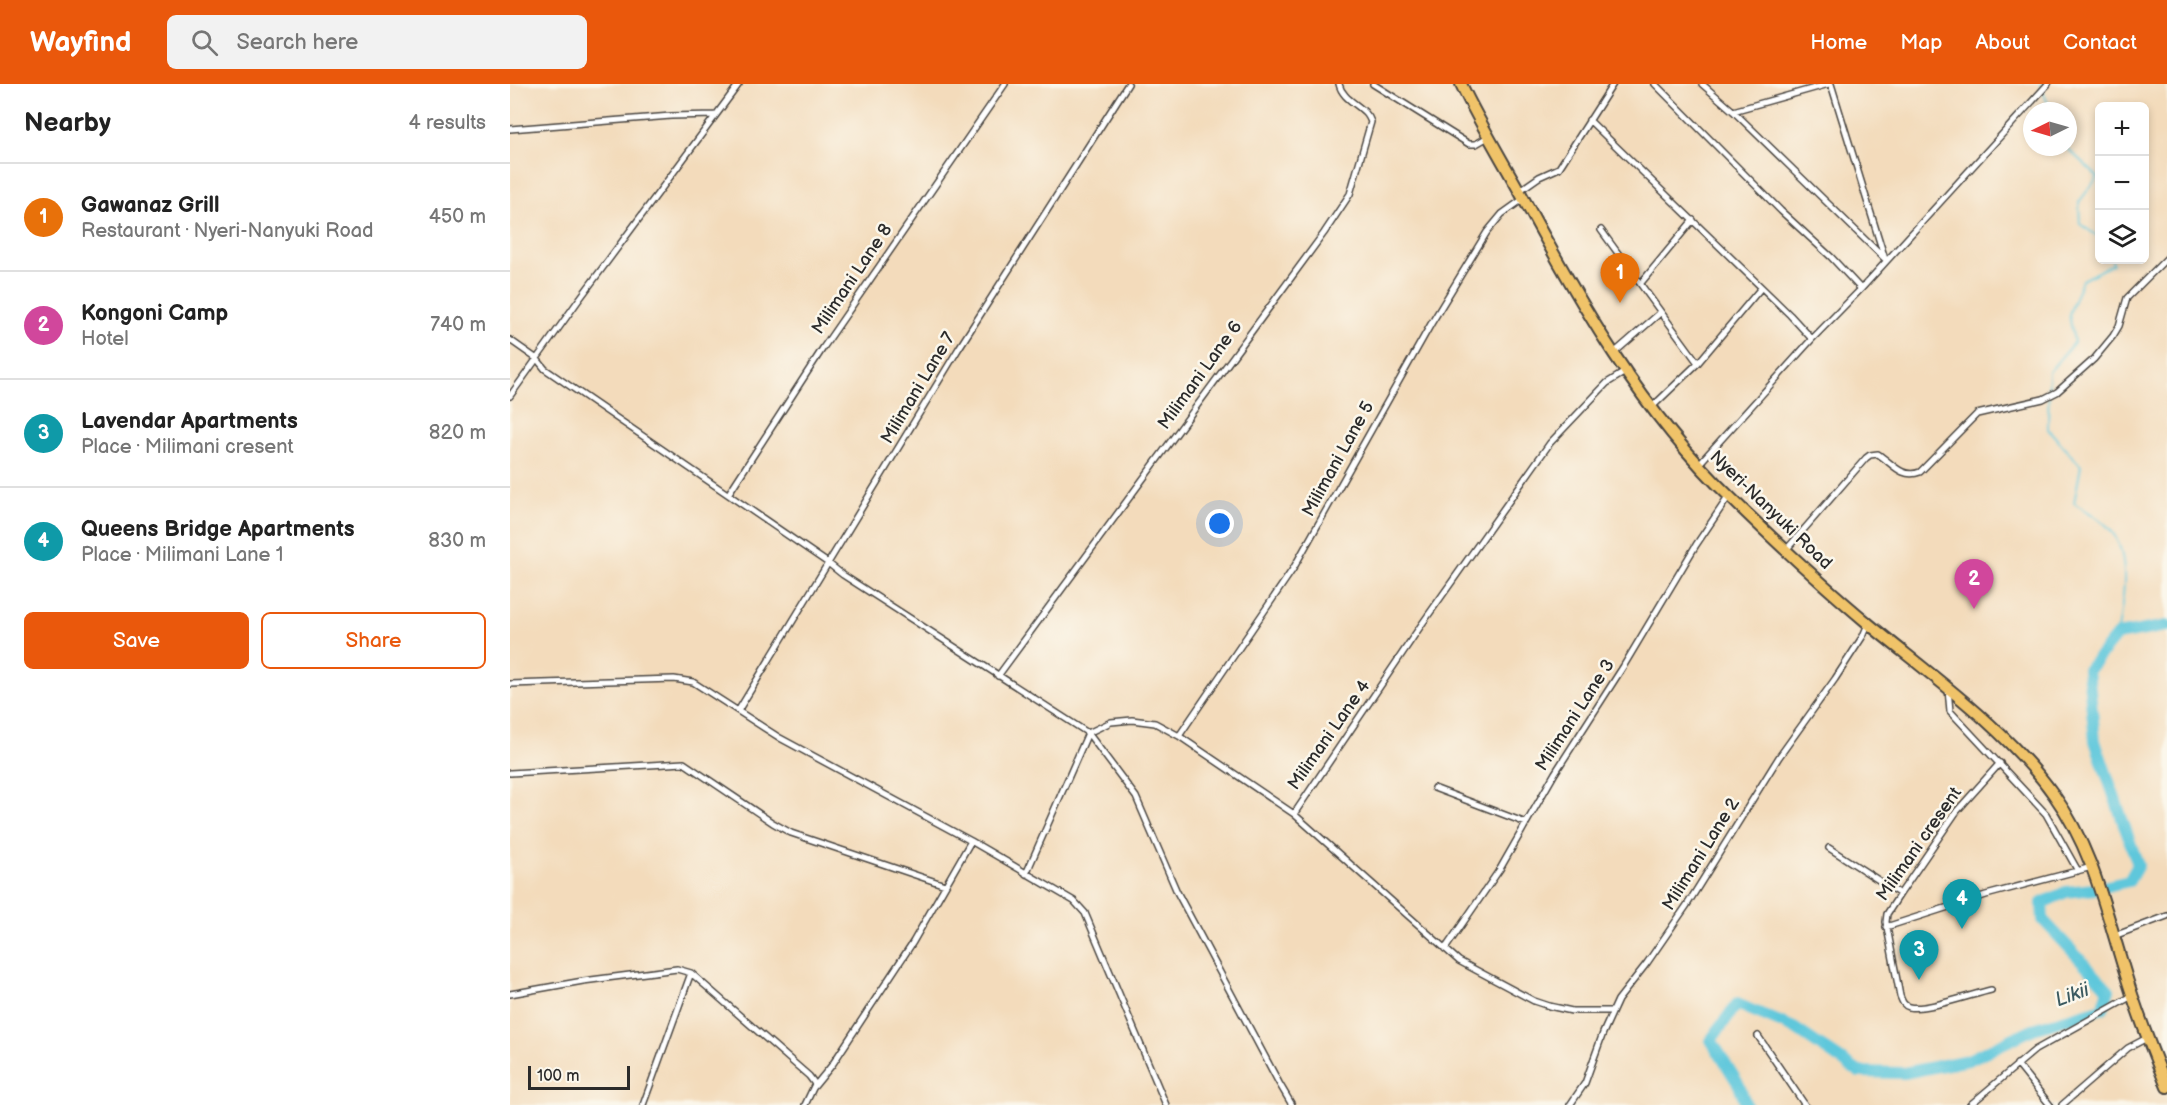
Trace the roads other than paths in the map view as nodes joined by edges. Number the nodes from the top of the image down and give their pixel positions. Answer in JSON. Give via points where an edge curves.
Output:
{"nodes":[{"id":1,"x":740,"y":84,"type":"edge"},
{"id":2,"x":1005,"y":84,"type":"edge"},
{"id":3,"x":1128,"y":84,"type":"edge"},
{"id":4,"x":1338,"y":84,"type":"edge"},
{"id":5,"x":1373,"y":84,"type":"edge"},
{"id":6,"x":1461,"y":84,"type":"edge"},
{"id":7,"x":1613,"y":84,"type":"edge"},
{"id":8,"x":1655,"y":84,"type":"edge"},
{"id":9,"x":1702,"y":84,"type":"edge"},
{"id":10,"x":1830,"y":84,"type":"edge"},
{"id":11,"x":2048,"y":84,"type":"edge"},
{"id":12,"x":1733,"y":111,"type":"junction"},
{"id":13,"x":715,"y":115,"type":"junction"},
{"id":14,"x":1589,"y":120,"type":"junction"},
{"id":15,"x":510,"y":129,"type":"edge"},
{"id":16,"x":1489,"y":136,"type":"junction"},
{"id":17,"x":1521,"y":195,"type":"junction"},
{"id":18,"x":1693,"y":220,"type":"junction"},
{"id":19,"x":1601,"y":230,"type":"dead end"},
{"id":20,"x":2167,"y":258,"type":"edge"},
{"id":21,"x":1886,"y":260,"type":"junction"},
{"id":22,"x":1641,"y":283,"type":"junction"},
{"id":23,"x":1761,"y":288,"type":"junction"},
{"id":24,"x":1862,"y":289,"type":"junction"},
{"id":25,"x":1660,"y":313,"type":"junction"},
{"id":26,"x":1812,"y":339,"type":"junction"},
{"id":27,"x":510,"y":340,"type":"edge"},
{"id":28,"x":1613,"y":353,"type":"junction"},
{"id":29,"x":537,"y":359,"type":"junction"},
{"id":30,"x":1698,"y":363,"type":"junction"},
{"id":31,"x":1625,"y":372,"type":"junction"},
{"id":32,"x":510,"y":396,"type":"edge"},
{"id":33,"x":1653,"y":407,"type":"junction"},
{"id":34,"x":1699,"y":464,"type":"junction"},
{"id":35,"x":729,"y":493,"type":"junction"},
{"id":36,"x":1729,"y":496,"type":"junction"},
{"id":37,"x":1786,"y":549,"type":"junction"},
{"id":38,"x":828,"y":563,"type":"junction"},
{"id":39,"x":1869,"y":623,"type":"junction"},
{"id":40,"x":998,"y":676,"type":"junction"},
{"id":41,"x":510,"y":684,"type":"edge"},
{"id":42,"x":1948,"y":689,"type":"junction"},
{"id":43,"x":738,"y":711,"type":"junction"},
{"id":44,"x":1088,"y":733,"type":"junction"},
{"id":45,"x":1179,"y":736,"type":"junction"},
{"id":46,"x":2000,"y":763,"type":"junction"},
{"id":47,"x":510,"y":773,"type":"edge"},
{"id":48,"x":1434,"y":788,"type":"dead end"},
{"id":49,"x":1294,"y":814,"type":"junction"},
{"id":50,"x":1526,"y":823,"type":"junction"},
{"id":51,"x":971,"y":841,"type":"junction"},
{"id":52,"x":1829,"y":848,"type":"dead end"},
{"id":53,"x":2093,"y":866,"type":"junction"},
{"id":54,"x":2078,"y":871,"type":"junction"},
{"id":55,"x":1026,"y":874,"type":"junction"},
{"id":56,"x":945,"y":885,"type":"junction"},
{"id":57,"x":1900,"y":894,"type":"junction"},
{"id":58,"x":2167,"y":916,"type":"edge"},
{"id":59,"x":1886,"y":927,"type":"junction"},
{"id":60,"x":2114,"y":936,"type":"junction"},
{"id":61,"x":1445,"y":949,"type":"junction"},
{"id":62,"x":691,"y":973,"type":"junction"},
{"id":63,"x":1991,"y":990,"type":"dead end"},
{"id":64,"x":510,"y":994,"type":"edge"},
{"id":65,"x":2132,"y":996,"type":"junction"},
{"id":66,"x":1612,"y":1011,"type":"junction"},
{"id":67,"x":1758,"y":1036,"type":"dead end"},
{"id":68,"x":2147,"y":1038,"type":"junction"},
{"id":69,"x":2017,"y":1064,"type":"junction"},
{"id":70,"x":2167,"y":1087,"type":"edge"},
{"id":71,"x":814,"y":1088,"type":"junction"},
{"id":72,"x":643,"y":1105,"type":"edge"},
{"id":73,"x":805,"y":1105,"type":"edge"},
{"id":74,"x":1166,"y":1105,"type":"edge"},
{"id":75,"x":1292,"y":1105,"type":"edge"},
{"id":76,"x":1570,"y":1105,"type":"edge"},
{"id":77,"x":1806,"y":1105,"type":"edge"},
{"id":78,"x":1970,"y":1105,"type":"edge"},
{"id":79,"x":2050,"y":1105,"type":"edge"},
{"id":80,"x":2062,"y":1105,"type":"edge"}],
"edges":[{"from":1,"to":13,"type":"street"},
{"from":2,"to":35,"type":"street","name":"Milimani Lane 8","via":[[817,357]]},
{"from":3,"to":38,"type":"street","name":"Milimani Lane 7","via":[[959,348]]},
{"from":4,"to":40,"type":"street","name":"Milimani Lane 6","via":[[1343,95],[1371,122],[1347,200]]},
{"from":5,"to":16,"type":"street","via":[[1469,144]]},
{"from":6,"to":16,"type":"highway","name":"Nyeri-Nanyuki Road"},
{"from":7,"to":14,"type":"street","name":"Milimani Lane 5"},
{"from":8,"to":24,"type":"street"},
{"from":9,"to":12,"type":"street"},
{"from":10,"to":12,"type":"street"},
{"from":10,"to":21,"type":"street"},
{"from":11,"to":21,"type":"street"},
{"from":12,"to":21,"type":"street"},
{"from":13,"to":15,"type":"street"},
{"from":13,"to":29,"type":"street"},
{"from":14,"to":17,"type":"street","name":"Milimani Lane 5","via":[[1559,168],[1539,177]]},
{"from":14,"to":18,"type":"street"},
{"from":16,"to":17,"type":"highway","name":"Nyeri-Nanyuki Road"},
{"from":17,"to":28,"type":"highway","name":"Nyeri-Nanyuki Road"},
{"from":17,"to":45,"type":"street","name":"Milimani Lane 5","via":[[1487,232],[1293,569]]},
{"from":18,"to":22,"type":"street"},
{"from":18,"to":23,"type":"street"},
{"from":19,"to":22,"type":"street"},
{"from":20,"to":37,"type":"street","via":[[2127,298],[2119,326],[2108,344],[2057,392],[2035,402],[1977,414],[1915,474],[1904,474],[1878,454],[1870,455]]},
{"from":21,"to":24,"type":"street"},
{"from":22,"to":25,"type":"street"},
{"from":23,"to":26,"type":"street"},
{"from":23,"to":30,"type":"street"},
{"from":24,"to":26,"type":"street"},
{"from":25,"to":28,"type":"street"},
{"from":25,"to":30,"type":"street"},
{"from":26,"to":34,"type":"street"},
{"from":27,"to":29,"type":"street"},
{"from":28,"to":31,"type":"highway","name":"Nyeri-Nanyuki Road"},
{"from":29,"to":32,"type":"street"},
{"from":29,"to":35,"type":"street","via":[[545,369]]},
{"from":30,"to":33,"type":"street"},
{"from":31,"to":33,"type":"highway","name":"Nyeri-Nanyuki Road"},
{"from":31,"to":49,"type":"street","name":"Milimani Lane 4","via":[[1607,383],[1550,443]]},
{"from":33,"to":34,"type":"highway","name":"Nyeri-Nanyuki Road"},
{"from":34,"to":36,"type":"highway","name":"Nyeri-Nanyuki Road"},
{"from":35,"to":38,"type":"street"},
{"from":36,"to":37,"type":"highway","name":"Nyeri-Nanyuki Road"},
{"from":36,"to":50,"type":"street","name":"Milimani Lane 3"},
{"from":37,"to":39,"type":"highway","name":"Nyeri-Nanyuki Road"},
{"from":38,"to":40,"type":"street"},
{"from":38,"to":43,"type":"street","name":"Milimani Lane 7"},
{"from":39,"to":42,"type":"highway","name":"Nyeri-Nanyuki Road"},
{"from":39,"to":66,"type":"street","name":"Milimani Lane 2","via":[[1687,905]]},
{"from":40,"to":44,"type":"street"},
{"from":41,"to":43,"type":"street","via":[[684,679]]},
{"from":42,"to":46,"type":"street","via":[[1950,711]]},
{"from":42,"to":53,"type":"highway","name":"Nyeri-Nanyuki Road","via":[[2031,765],[2075,827]]},
{"from":43,"to":51,"type":"street","via":[[780,738]]},
{"from":44,"to":45,"type":"street","via":[[1112,722],[1132,720],[1155,723]]},
{"from":44,"to":55,"type":"street"},
{"from":44,"to":75,"type":"street","via":[[1136,797],[1177,892]]},
{"from":45,"to":49,"type":"street"},
{"from":46,"to":54,"type":"street","via":[[2046,814]]},
{"from":46,"to":57,"type":"street","name":"Milimani cresent","via":[[1956,811]]},
{"from":47,"to":56,"type":"street","via":[[684,763],[791,833]]},
{"from":48,"to":50,"type":"street"},
{"from":49,"to":61,"type":"street","name":"Milimani Lane 4"},
{"from":50,"to":61,"type":"street","name":"Milimani Lane 3"},
{"from":51,"to":55,"type":"street"},
{"from":51,"to":56,"type":"street"},
{"from":52,"to":57,"type":"street"},
{"from":53,"to":54,"type":"street"},
{"from":53,"to":60,"type":"highway","name":"Nyeri-Nanyuki Road"},
{"from":54,"to":59,"type":"street"},
{"from":55,"to":74,"type":"street","via":[[1074,901],[1085,913]]},
{"from":56,"to":71,"type":"street","via":[[913,942]]},
{"from":57,"to":59,"type":"street","name":"Milimani cresent","via":[[1887,914]]},
{"from":58,"to":60,"type":"street"},
{"from":59,"to":63,"type":"street","name":"Milimani cresent","via":[[1900,996],[1908,1007]]},
{"from":60,"to":65,"type":"highway"},
{"from":61,"to":66,"type":"street","name":"Milimani Lane 4","via":[[1459,961],[1534,1001],[1572,1011]]},
{"from":62,"to":64,"type":"street","via":[[677,969]]},
{"from":62,"to":71,"type":"street","via":[[804,1070]]},
{"from":62,"to":72,"type":"street"},
{"from":65,"to":68,"type":"highway"},
{"from":65,"to":69,"type":"street"},
{"from":66,"to":76,"type":"street","name":"Milimani Lane 2","via":[[1585,1083]]},
{"from":67,"to":77,"type":"street"},
{"from":68,"to":70,"type":"highway"},
{"from":68,"to":80,"type":"street","via":[[2128,1048]]},
{"from":69,"to":78,"type":"street"},
{"from":69,"to":79,"type":"street"},
{"from":71,"to":73,"type":"street"}]}
